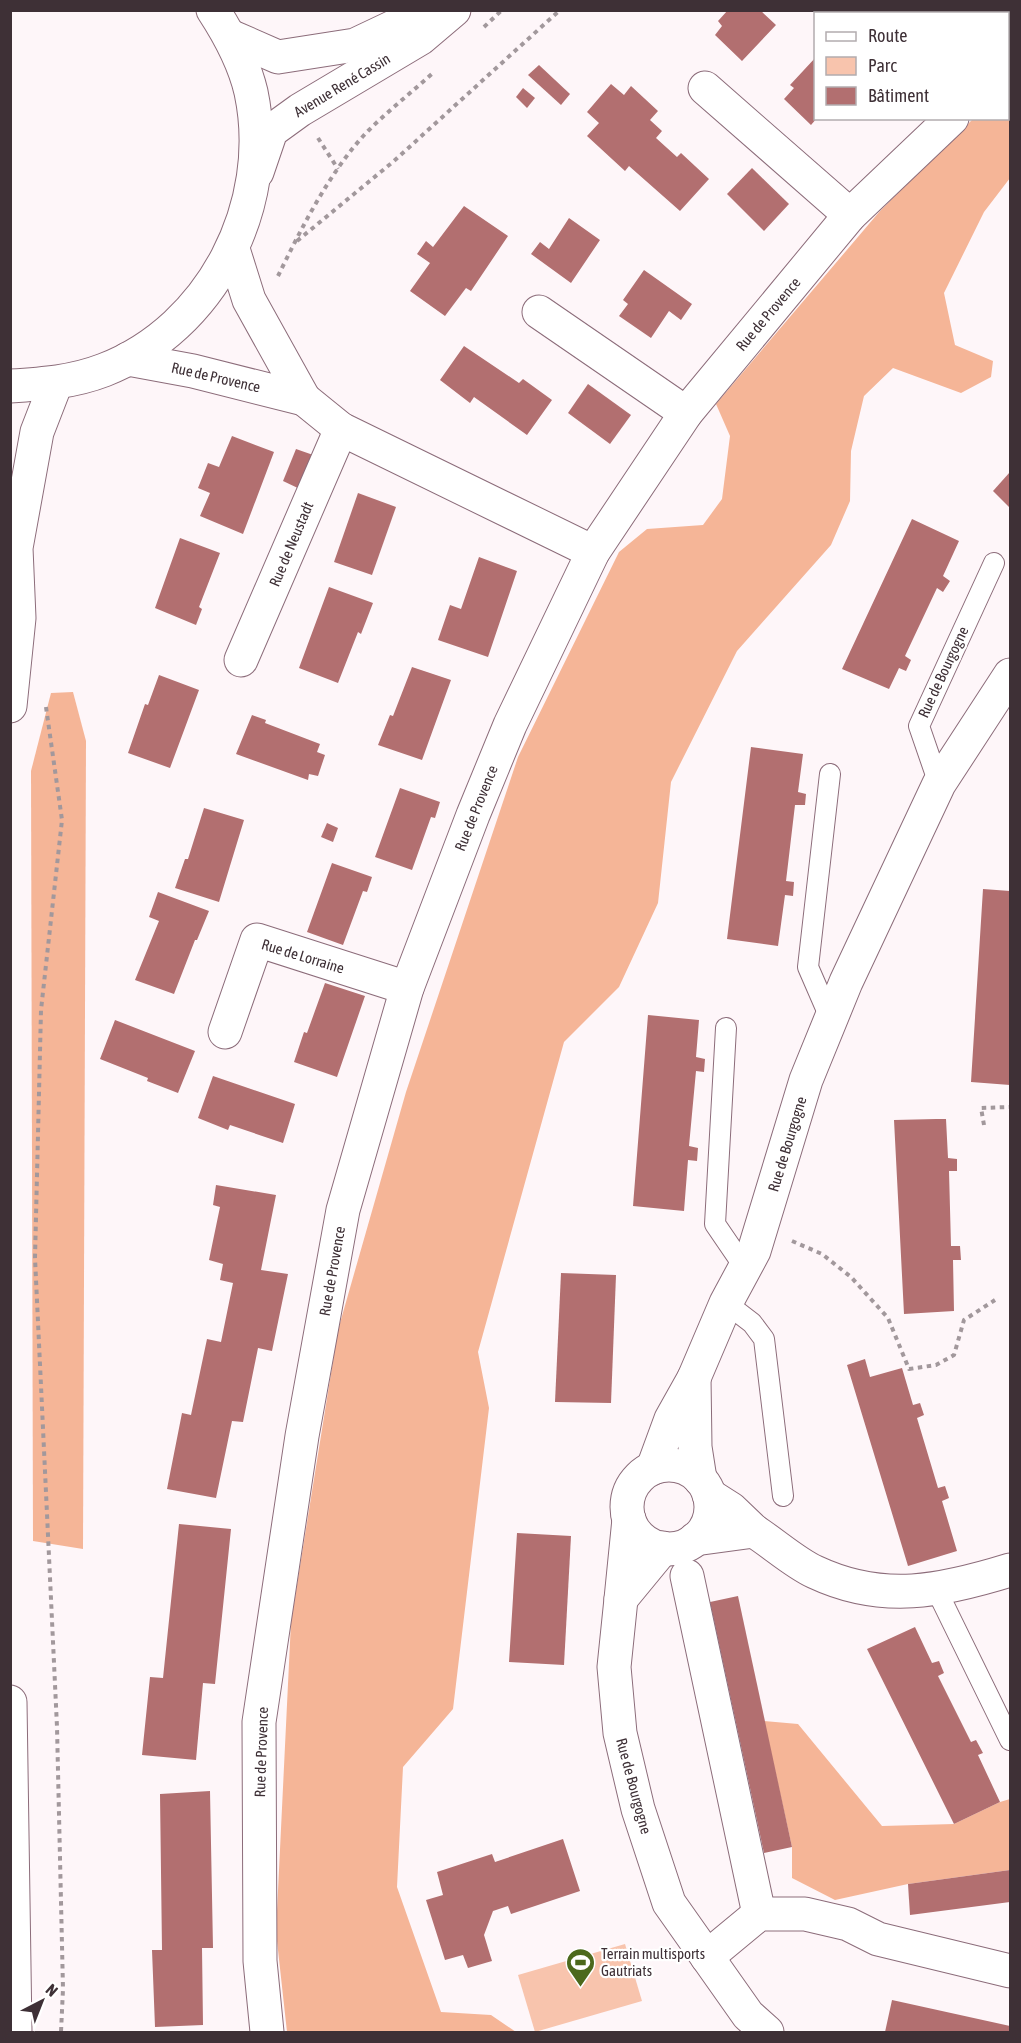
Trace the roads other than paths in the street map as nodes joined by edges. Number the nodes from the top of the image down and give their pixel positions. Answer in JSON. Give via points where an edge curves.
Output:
{"nodes":[{"id":1,"x":422,"y":10,"type":"edge"},
{"id":2,"x":466,"y":22,"type":"edge"},
{"id":3,"x":221,"y":23,"type":"edge"},
{"id":4,"x":705,"y":88,"type":"dead end"},
{"id":5,"x":949,"y":120,"type":"edge"},
{"id":6,"x":254,"y":179,"type":"junction"},
{"id":7,"x":850,"y":215,"type":"junction"},
{"id":8,"x":233,"y":249,"type":"junction"},
{"id":9,"x":539,"y":312,"type":"dead end"},
{"id":10,"x":128,"y":359,"type":"junction"},
{"id":11,"x":56,"y":383,"type":"junction"},
{"id":12,"x":10,"y":386,"type":"edge"},
{"id":13,"x":304,"y":399,"type":"junction"},
{"id":14,"x":686,"y":413,"type":"junction"},
{"id":15,"x":341,"y":429,"type":"junction"},
{"id":16,"x":593,"y":552,"type":"junction"},
{"id":17,"x":994,"y":563,"type":"dead end"},
{"id":18,"x":241,"y":660,"type":"dead end"},
{"id":19,"x":1011,"y":675,"type":"edge"},
{"id":20,"x":10,"y":706,"type":"edge"},
{"id":21,"x":830,"y":774,"type":"dead end"},
{"id":22,"x":939,"y":784,"type":"junction"},
{"id":23,"x":407,"y":988,"type":"junction"},
{"id":24,"x":831,"y":1020,"type":"junction"},
{"id":25,"x":726,"y":1028,"type":"dead end"},
{"id":26,"x":225,"y":1032,"type":"dead end"},
{"id":27,"x":746,"y":1268,"type":"junction"},
{"id":28,"x":726,"y":1303,"type":"junction"},
{"id":29,"x":694,"y":1378,"type":"junction"},
{"id":30,"x":653,"y":1468,"type":"junction"},
{"id":31,"x":705,"y":1487,"type":"junction"},
{"id":32,"x":783,"y":1496,"type":"dead end"},
{"id":33,"x":629,"y":1519,"type":"junction"},
{"id":34,"x":754,"y":1531,"type":"junction"},
{"id":35,"x":695,"y":1539,"type":"junction"},
{"id":36,"x":663,"y":1548,"type":"junction"},
{"id":37,"x":1011,"y":1570,"type":"edge"},
{"id":38,"x":687,"y":1576,"type":"dead end"},
{"id":39,"x":936,"y":1589,"type":"junction"},
{"id":40,"x":621,"y":1599,"type":"junction"},
{"id":41,"x":10,"y":1702,"type":"edge"},
{"id":42,"x":1011,"y":1740,"type":"edge"},
{"id":43,"x":759,"y":1914,"type":"junction"},
{"id":44,"x":707,"y":1958,"type":"junction"},
{"id":45,"x":1011,"y":1971,"type":"edge"},
{"id":46,"x":15,"y":2032,"type":"edge"},
{"id":47,"x":267,"y":2032,"type":"edge"},
{"id":48,"x":767,"y":2032,"type":"edge"}],
"edges":[{"from":1,"to":3,"type":"street","name":"Avenue René Cassin","via":[[355,45],[278,57]]},
{"from":2,"to":6,"type":"street","name":"Avenue René Cassin","via":[[421,38],[271,131]]},
{"from":3,"to":6,"type":"street","via":[[242,63],[252,101]]},
{"from":4,"to":7,"type":"street"},
{"from":5,"to":7,"type":"street","name":"Rue de Provence"},
{"from":6,"to":8,"type":"street"},
{"from":7,"to":14,"type":"street","name":"Rue de Provence"},
{"from":8,"to":10,"type":"street","via":[[206,293],[170,330]]},
{"from":8,"to":13,"type":"street","name":"Rue de Provence","via":[[249,300]]},
{"from":9,"to":14,"type":"street"},
{"from":10,"to":11,"type":"street","via":[[105,370]]},
{"from":10,"to":13,"type":"street","name":"Rue de Provence","via":[[193,370]]},
{"from":11,"to":12,"type":"street"},
{"from":11,"to":20,"type":"street","via":[[37,432],[16,548],[19,618]]},
{"from":13,"to":15,"type":"street","name":"Rue de Provence"},
{"from":14,"to":16,"type":"street","name":"Rue de Provence"},
{"from":15,"to":16,"type":"street","name":"Rue de Provence"},
{"from":15,"to":18,"type":"street","name":"Rue de Neustadt"},
{"from":16,"to":23,"type":"street","name":"Rue de Provence","via":[[510,725]]},
{"from":17,"to":22,"type":"lane","name":"Rue de Bourgogne","via":[[919,726]]},
{"from":19,"to":22,"type":"street","name":"Rue de Bourgogne"},
{"from":21,"to":24,"type":"lane","via":[[808,967]]},
{"from":22,"to":24,"type":"street","name":"Rue de Bourgogne"},
{"from":23,"to":26,"type":"street","name":"Rue de Lorraine","via":[[257,940]]},
{"from":23,"to":47,"type":"street","name":"Rue de Provence","via":[[343,1210],[302,1436],[259,1722],[260,1960]]},
{"from":24,"to":27,"type":"street","name":"Rue de Bourgogne","via":[[806,1080]]},
{"from":25,"to":27,"type":"lane","via":[[715,1224]]},
{"from":27,"to":28,"type":"street","name":"Rue de Bourgogne"},
{"from":28,"to":29,"type":"street","name":"Rue de Bourgogne"},
{"from":28,"to":32,"type":"lane","via":[[752,1323],[764,1340]]},
{"from":29,"to":30,"type":"street","name":"Rue de Bourgogne","via":[[671,1419]]},
{"from":29,"to":31,"type":"street","name":"Rue de Bourgogne","via":[[696,1447]]},
{"from":30,"to":31,"type":"street","via":[[679,1466],[691,1471]]},
{"from":30,"to":33,"type":"street","via":[[643,1474],[629,1494]]},
{"from":31,"to":34,"type":"street"},
{"from":31,"to":35,"type":"street","via":[[711,1508],[709,1520]]},
{"from":33,"to":36,"type":"street","via":[[642,1538]]},
{"from":33,"to":40,"type":"street","name":"Rue de Bourgogne"},
{"from":34,"to":35,"type":"street"},
{"from":34,"to":39,"type":"street","via":[[814,1572],[866,1590]]},
{"from":35,"to":36,"type":"street"},
{"from":36,"to":40,"type":"street"},
{"from":37,"to":39,"type":"street"},
{"from":38,"to":43,"type":"street"},
{"from":39,"to":42,"type":"lane"},
{"from":40,"to":44,"type":"street","name":"Rue de Bourgogne","via":[[614,1667],[620,1733],[669,1903]]},
{"from":41,"to":46,"type":"street"},
{"from":43,"to":44,"type":"street"},
{"from":43,"to":45,"type":"street","via":[[805,1914],[848,1924],[878,1939]]},
{"from":44,"to":48,"type":"street","name":"Rue de Bourgogne","via":[[748,2015]]}]}
